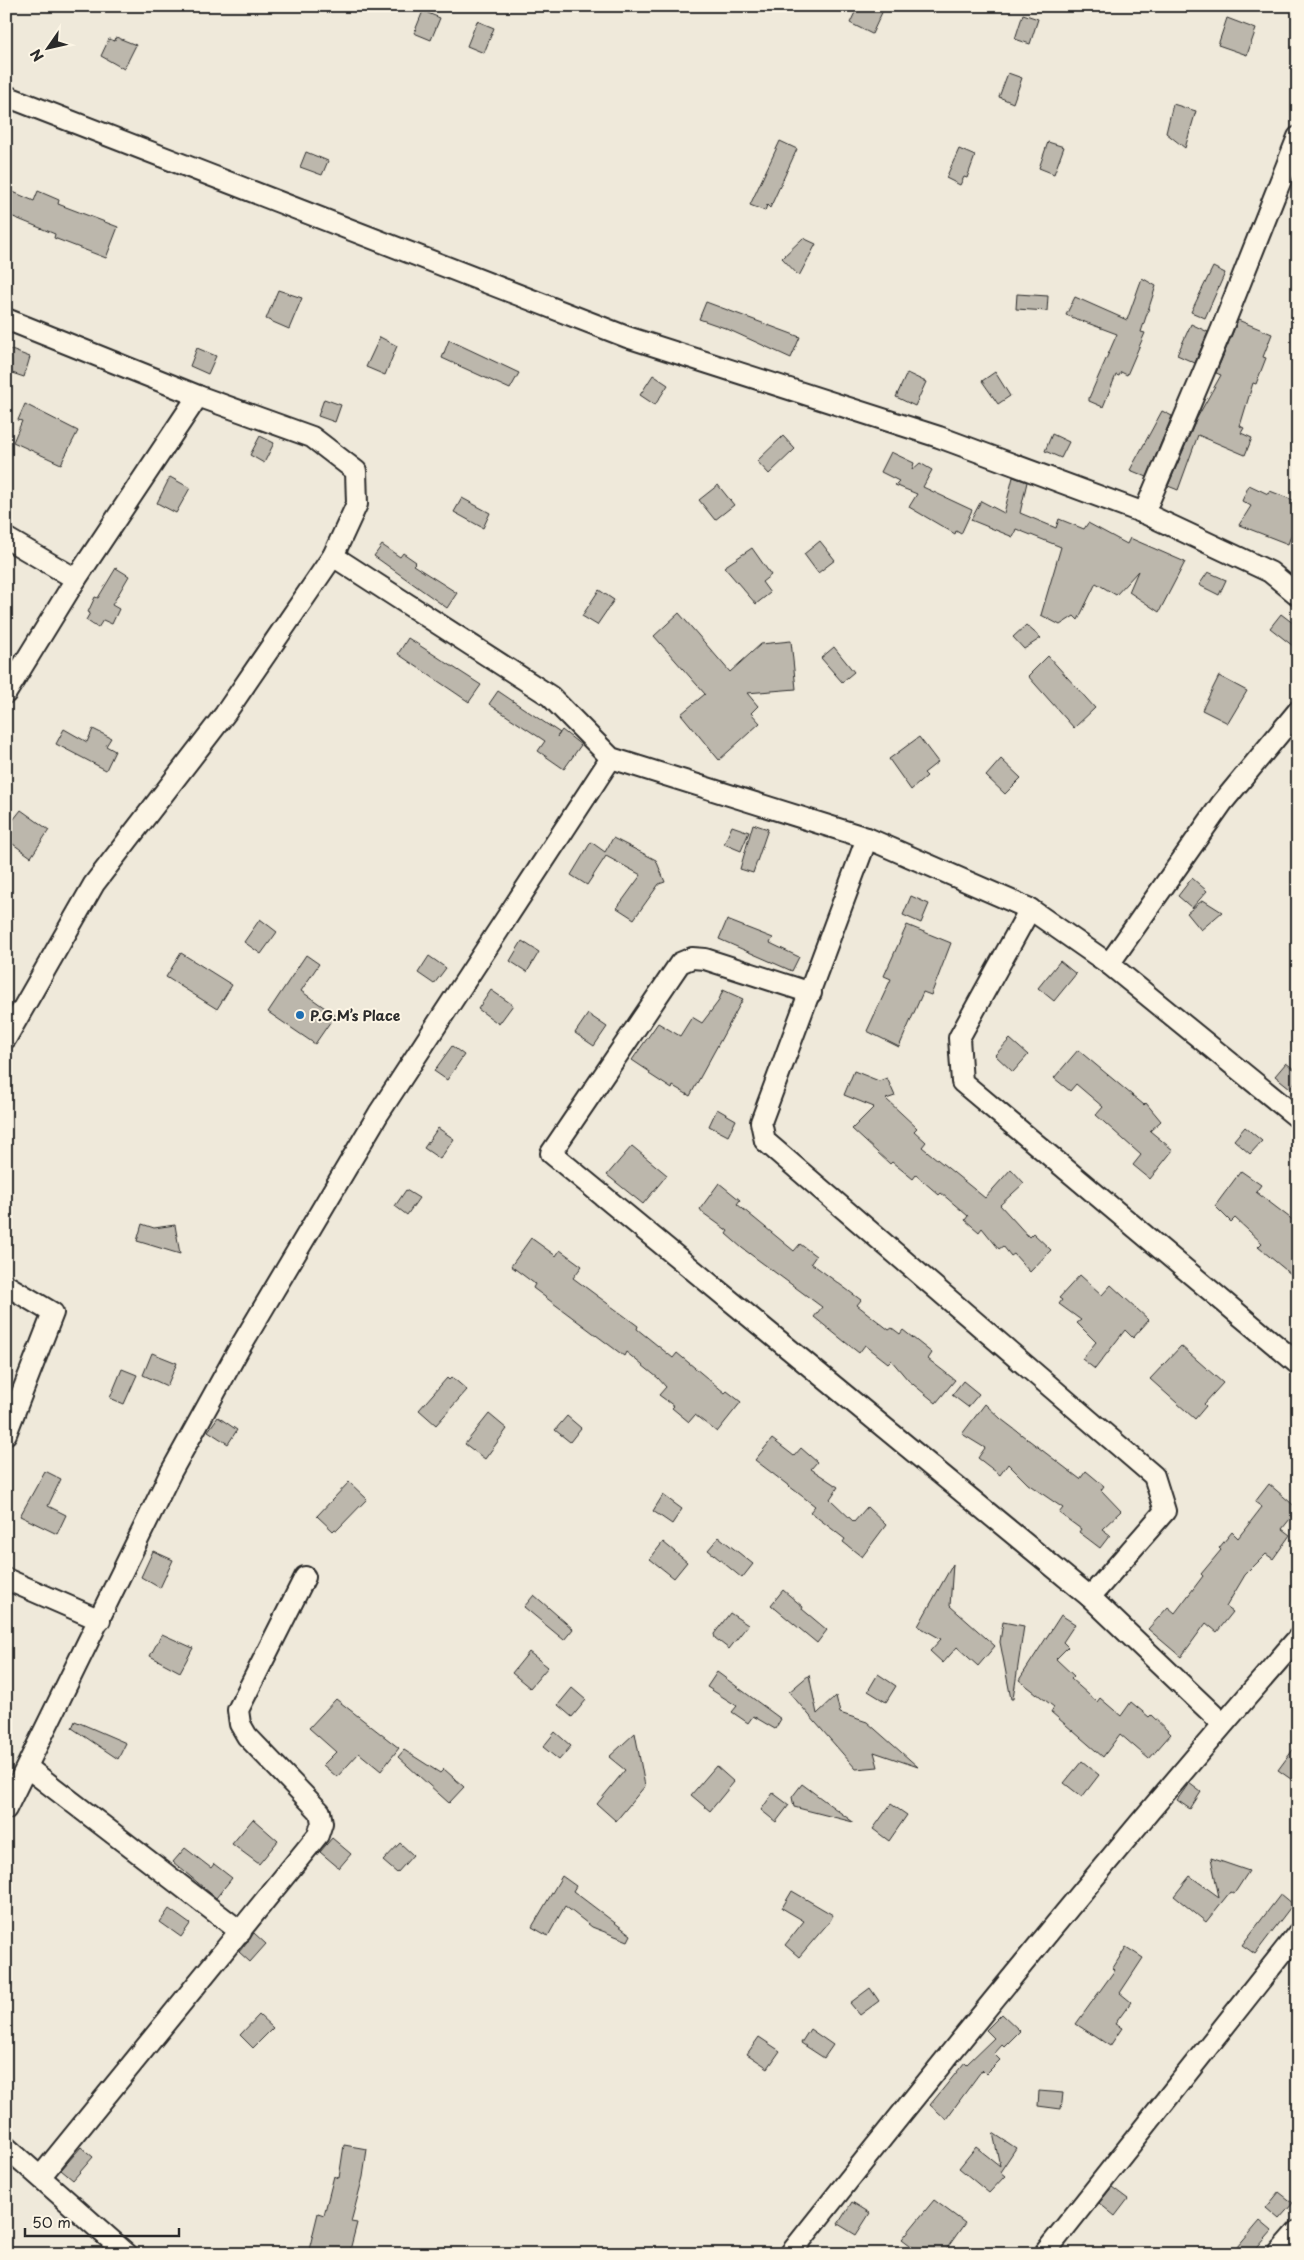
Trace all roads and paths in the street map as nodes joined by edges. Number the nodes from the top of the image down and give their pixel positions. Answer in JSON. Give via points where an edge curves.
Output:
{"nodes":[{"id":1,"x":6,"y":96,"type":"edge"},
{"id":2,"x":1298,"y":137,"type":"edge"},
{"id":3,"x":6,"y":319,"type":"edge"},
{"id":4,"x":198,"y":396,"type":"junction"},
{"id":5,"x":1144,"y":513,"type":"junction"},
{"id":6,"x":6,"y":538,"type":"edge"},
{"id":7,"x":333,"y":556,"type":"junction"},
{"id":8,"x":76,"y":579,"type":"junction"},
{"id":9,"x":1298,"y":594,"type":"edge"},
{"id":10,"x":6,"y":693,"type":"edge"},
{"id":11,"x":1298,"y":711,"type":"edge"},
{"id":12,"x":611,"y":758,"type":"junction"},
{"id":13,"x":867,"y":838,"type":"junction"},
{"id":14,"x":1030,"y":909,"type":"junction"},
{"id":15,"x":1109,"y":964,"type":"junction"},
{"id":16,"x":811,"y":993,"type":"junction"},
{"id":17,"x":6,"y":1038,"type":"edge"},
{"id":18,"x":1298,"y":1118,"type":"edge"},
{"id":19,"x":6,"y":1285,"type":"edge"},
{"id":20,"x":1298,"y":1364,"type":"edge"},
{"id":21,"x":6,"y":1434,"type":"edge"},
{"id":22,"x":305,"y":1577,"type":"dead end"},
{"id":23,"x":6,"y":1579,"type":"edge"},
{"id":24,"x":1090,"y":1597,"type":"junction"},
{"id":25,"x":100,"y":1620,"type":"junction"},
{"id":26,"x":1298,"y":1638,"type":"edge"},
{"id":27,"x":1223,"y":1724,"type":"junction"},
{"id":28,"x":28,"y":1768,"type":"junction"},
{"id":29,"x":6,"y":1808,"type":"edge"},
{"id":30,"x":240,"y":1932,"type":"junction"},
{"id":31,"x":1298,"y":1933,"type":"edge"},
{"id":32,"x":6,"y":2147,"type":"edge"},
{"id":33,"x":41,"y":2176,"type":"junction"},
{"id":34,"x":1298,"y":2230,"type":"edge"},
{"id":35,"x":1048,"y":2253,"type":"edge"},
{"id":36,"x":127,"y":2254,"type":"edge"},
{"id":37,"x":790,"y":2254,"type":"edge"},
{"id":38,"x":1278,"y":2254,"type":"edge"}],
"edges":[{"from":1,"to":5,"type":"street","via":[[627,337],[939,437]]},
{"from":2,"to":5,"type":"street"},
{"from":3,"to":4,"type":"street"},
{"from":4,"to":7,"type":"street","via":[[312,437],[356,471],[357,504]]},
{"from":4,"to":8,"type":"street"},
{"from":5,"to":9,"type":"street","via":[[1270,572]]},
{"from":6,"to":8,"type":"street"},
{"from":7,"to":12,"type":"street","via":[[550,696]]},
{"from":7,"to":17,"type":"street","via":[[224,714],[94,884]]},
{"from":8,"to":10,"type":"street"},
{"from":11,"to":15,"type":"street","via":[[1222,803]]},
{"from":12,"to":13,"type":"street"},
{"from":12,"to":25,"type":"street","via":[[379,1113],[239,1349],[170,1472]]},
{"from":13,"to":14,"type":"street"},
{"from":13,"to":16,"type":"street"},
{"from":14,"to":15,"type":"street"},
{"from":14,"to":20,"type":"street","via":[[959,1038],[962,1082]]},
{"from":15,"to":18,"type":"street"},
{"from":16,"to":24,"type":"street","via":[[761,1122],[765,1140],[1154,1476],[1165,1511]]},
{"from":16,"to":24,"type":"street","via":[[705,959],[692,958],[680,963],[551,1152]]},
{"from":19,"to":21,"type":"street","via":[[52,1313]]},
{"from":22,"to":30,"type":"street","via":[[238,1710],[240,1724],[247,1736],[320,1812],[322,1823],[318,1835]]},
{"from":23,"to":25,"type":"street"},
{"from":24,"to":27,"type":"street"},
{"from":25,"to":28,"type":"street"},
{"from":26,"to":27,"type":"street"},
{"from":27,"to":37,"type":"street","via":[[930,2077]]},
{"from":28,"to":29,"type":"street"},
{"from":28,"to":30,"type":"street"},
{"from":30,"to":33,"type":"street"},
{"from":31,"to":35,"type":"street"},
{"from":32,"to":33,"type":"street"},
{"from":33,"to":36,"type":"street"},
{"from":34,"to":38,"type":"street"}]}
